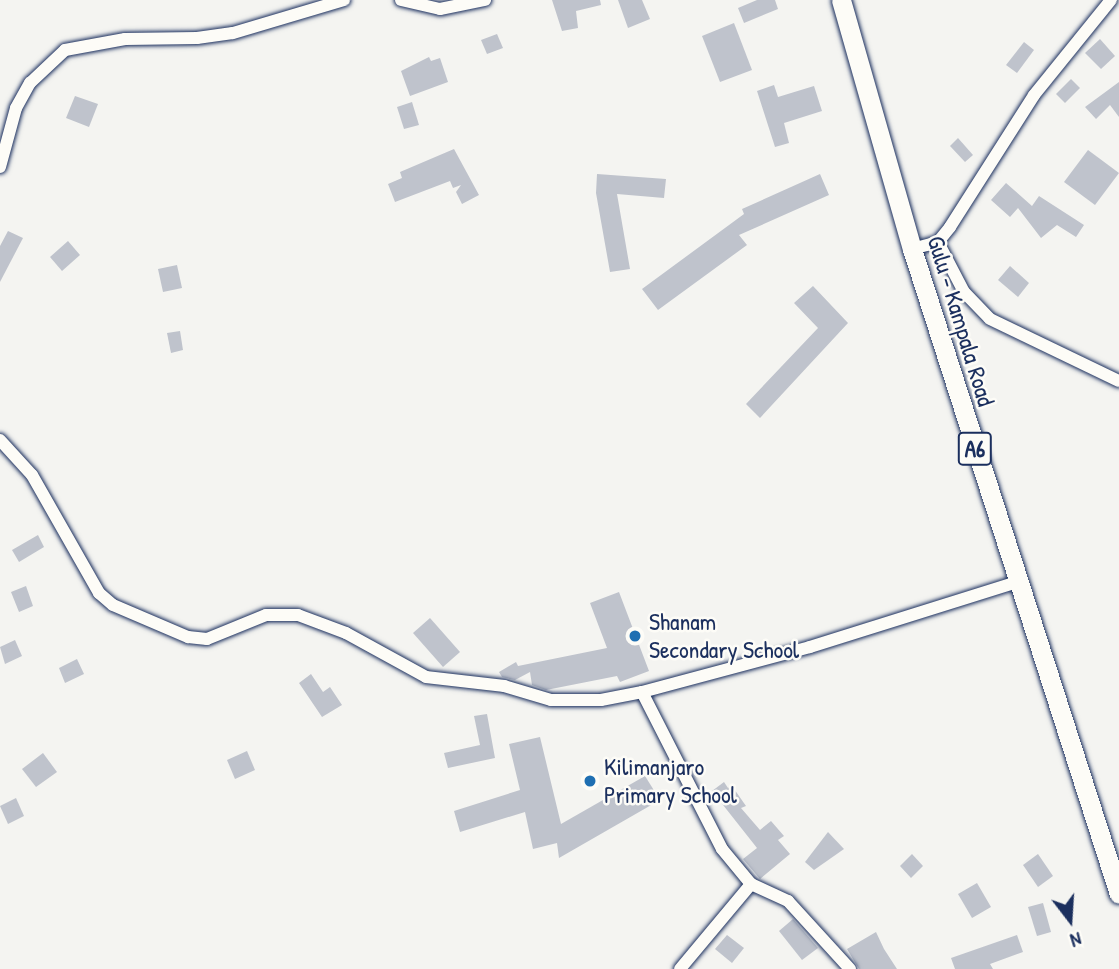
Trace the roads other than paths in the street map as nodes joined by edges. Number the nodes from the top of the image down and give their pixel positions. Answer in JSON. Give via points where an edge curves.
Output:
{"nodes":[{"id":1,"x":344,"y":0,"type":"edge"},
{"id":2,"x":401,"y":0,"type":"edge"},
{"id":3,"x":485,"y":0,"type":"edge"},
{"id":4,"x":841,"y":0,"type":"edge"},
{"id":5,"x":1111,"y":0,"type":"edge"},
{"id":6,"x":0,"y":167,"type":"edge"},
{"id":7,"x":938,"y":242,"type":"junction"},
{"id":8,"x":912,"y":249,"type":"junction"},
{"id":9,"x":1119,"y":381,"type":"edge"},
{"id":10,"x":0,"y":440,"type":"edge"},
{"id":11,"x":1017,"y":582,"type":"junction"},
{"id":12,"x":642,"y":692,"type":"junction"},
{"id":13,"x":751,"y":884,"type":"junction"},
{"id":14,"x":1119,"y":894,"type":"edge"},
{"id":15,"x":680,"y":969,"type":"edge"},
{"id":16,"x":850,"y":969,"type":"edge"}],
"edges":[{"from":1,"to":6,"type":"street","via":[[233,33],[125,39],[65,50],[30,83],[16,108]]},
{"from":2,"to":3,"type":"street","via":[[440,9]]},
{"from":4,"to":8,"type":"main road","name":"Gulu - Kampala Road","number":"A6"},
{"from":5,"to":7,"type":"street","via":[[1034,95]]},
{"from":7,"to":8,"type":"street"},
{"from":7,"to":9,"type":"street","via":[[964,292],[990,319]]},
{"from":8,"to":11,"type":"main road","name":"Gulu - Kampala Road","number":"A6"},
{"from":10,"to":12,"type":"street","via":[[32,475],[99,593],[113,606],[187,637],[224,635],[266,615],[298,615],[444,682],[504,687],[572,702]]},
{"from":11,"to":12,"type":"street","via":[[810,647]]},
{"from":11,"to":14,"type":"main road","name":"Gulu - Kampala Road","number":"A6"},
{"from":12,"to":13,"type":"street","via":[[716,838]]},
{"from":13,"to":15,"type":"street"},
{"from":13,"to":16,"type":"street","via":[[788,901]]}]}
